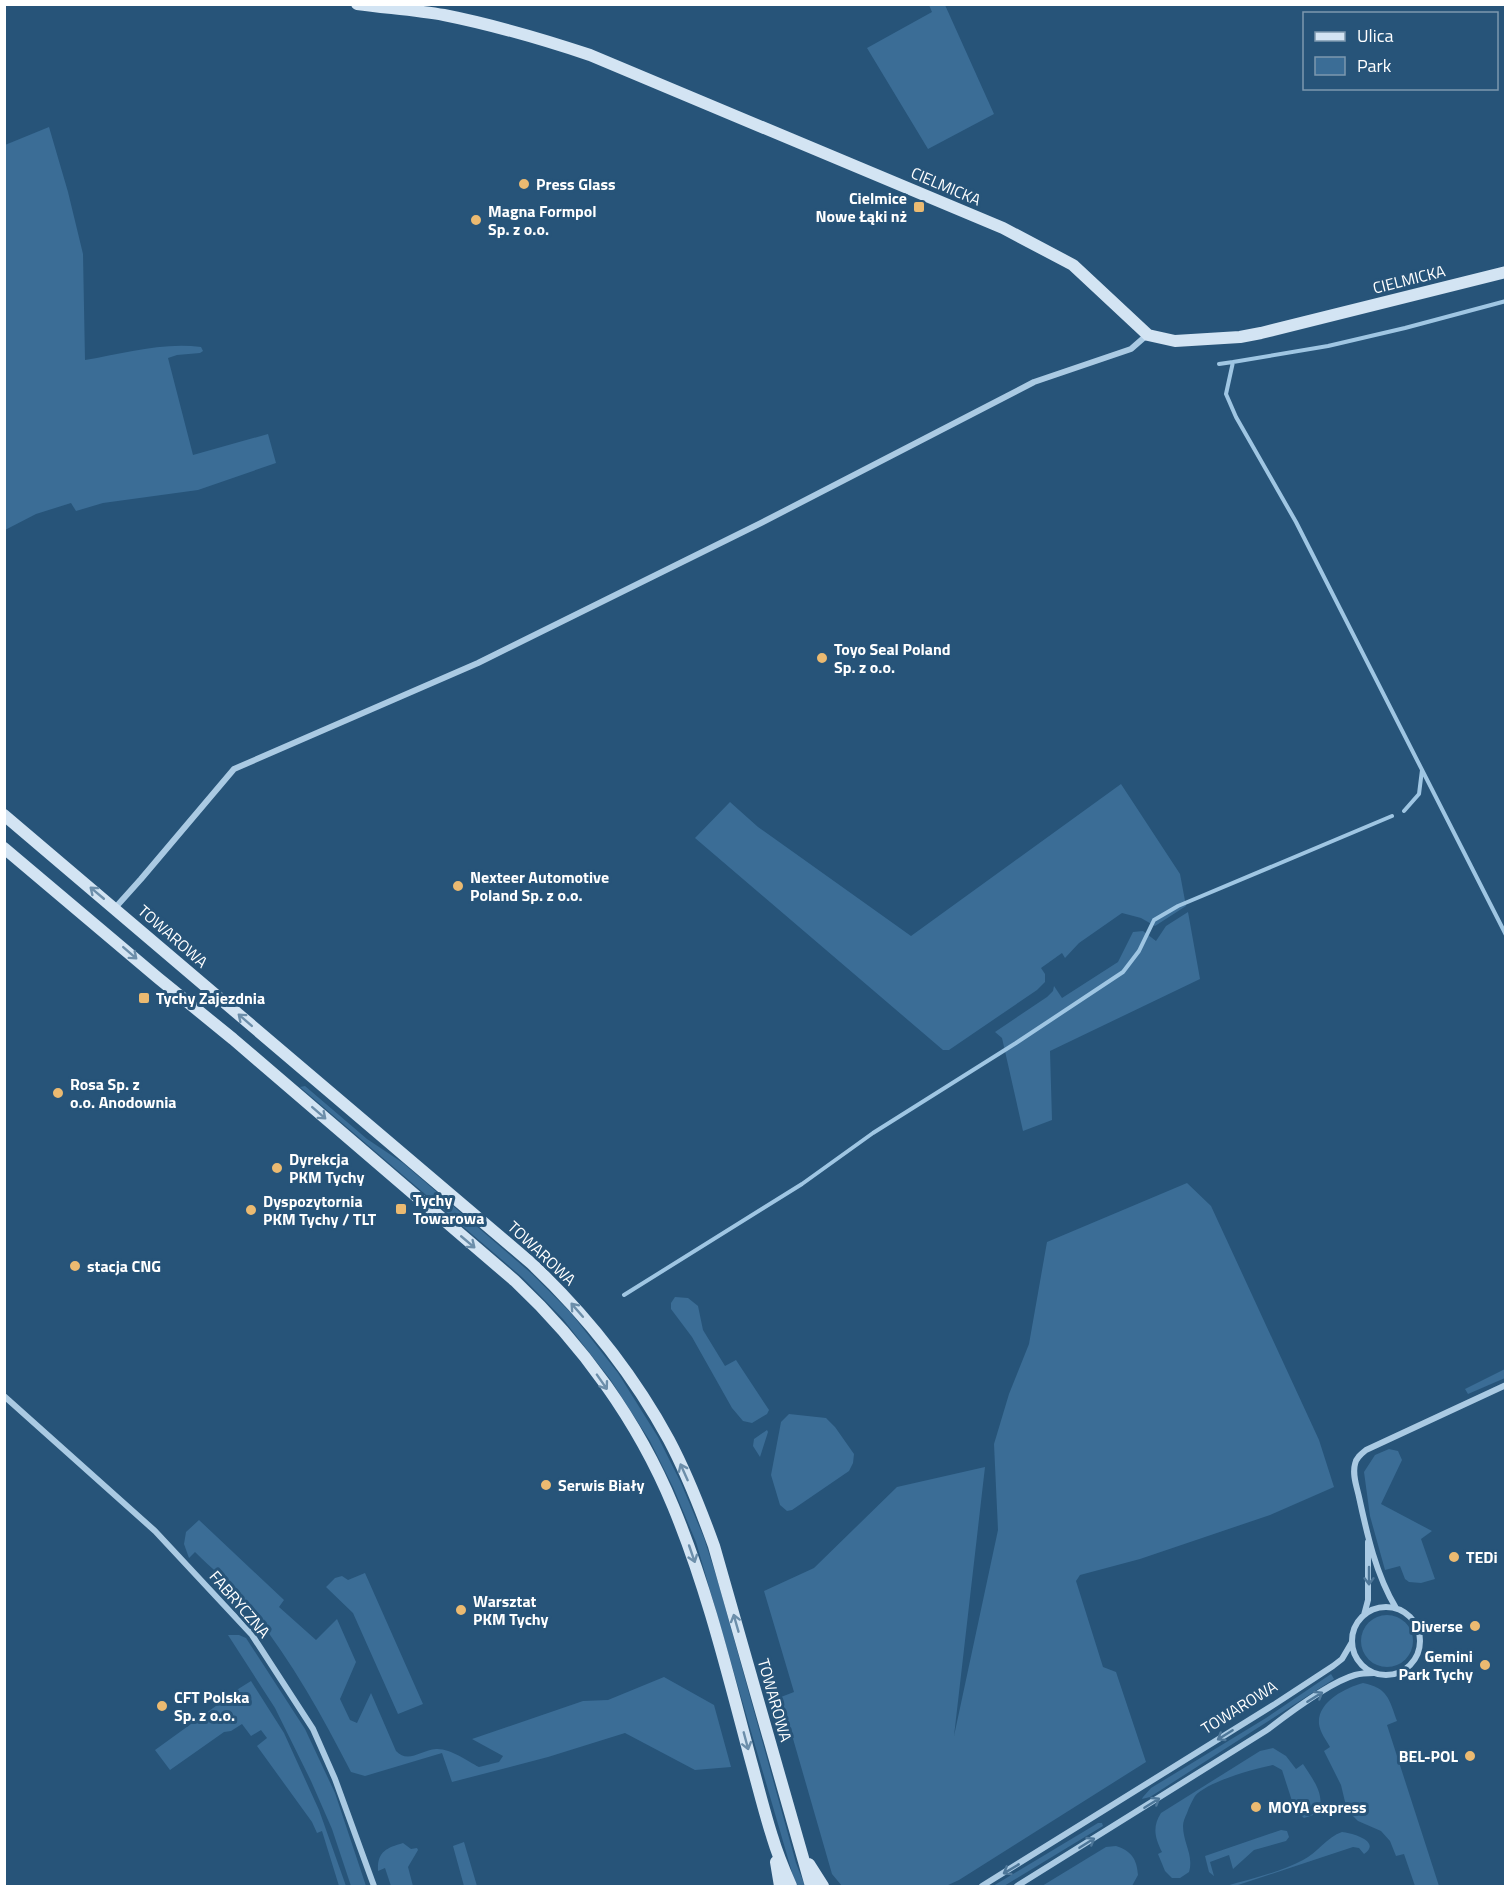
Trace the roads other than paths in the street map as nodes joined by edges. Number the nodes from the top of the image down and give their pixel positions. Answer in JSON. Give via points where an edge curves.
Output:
{"nodes":[{"id":1,"x":357,"y":4,"type":"edge"},
{"id":2,"x":397,"y":7,"type":"edge"},
{"id":3,"x":1506,"y":272,"type":"edge"},
{"id":4,"x":1148,"y":334,"type":"junction"},
{"id":5,"x":4,"y":815,"type":"edge"},
{"id":6,"x":4,"y":848,"type":"edge"},
{"id":7,"x":115,"y":908,"type":"junction"},
{"id":8,"x":290,"y":1058,"type":"junction"},
{"id":9,"x":275,"y":1075,"type":"junction"},
{"id":10,"x":1506,"y":1385,"type":"edge"},
{"id":11,"x":4,"y":1396,"type":"edge"},
{"id":12,"x":1368,"y":1536,"type":"junction"},
{"id":13,"x":1396,"y":1608,"type":"junction"},
{"id":14,"x":1363,"y":1616,"type":"junction"},
{"id":15,"x":1352,"y":1642,"type":"junction"},
{"id":16,"x":1374,"y":1673,"type":"junction"},
{"id":17,"x":771,"y":1834,"type":"junction"},
{"id":18,"x":799,"y":1844,"type":"junction"},
{"id":19,"x":374,"y":1887,"type":"edge"},
{"id":20,"x":780,"y":1887,"type":"edge"},
{"id":21,"x":790,"y":1887,"type":"edge"},
{"id":22,"x":810,"y":1887,"type":"edge"},
{"id":23,"x":823,"y":1887,"type":"edge"},
{"id":24,"x":982,"y":1887,"type":"edge"},
{"id":25,"x":1017,"y":1887,"type":"edge"}],
"edges":[{"from":1,"to":2,"type":"street","name":"CIELMICKA"},
{"from":2,"to":4,"type":"street","name":"CIELMICKA","via":[[471,21],[590,55],[1003,228],[1073,265]]},
{"from":3,"to":4,"type":"street","name":"CIELMICKA","via":[[1240,337],[1175,341]]},
{"from":4,"to":7,"type":"street","via":[[1131,349],[1035,382],[478,663],[234,769]]},
{"from":7,"to":5,"type":"street","name":"TOWAROWA","one_way":true},
{"from":6,"to":9,"type":"street","one_way":true},
{"from":8,"to":7,"type":"street","name":"TOWAROWA","one_way":true},
{"from":8,"to":9,"type":"street"},
{"from":18,"to":8,"type":"street","name":"TOWAROWA","one_way":true,"via":[[714,1546],[682,1468],[652,1411],[587,1322],[538,1269]]},
{"from":9,"to":17,"type":"street","one_way":true,"via":[[533,1298],[579,1350],[624,1413],[662,1480],[694,1561]]},
{"from":10,"to":12,"type":"street","via":[[1359,1455],[1355,1476]]},
{"from":11,"to":19,"type":"street","name":"FABRYCZNA","via":[[155,1531],[252,1635],[313,1728],[336,1779]]},
{"from":12,"to":13,"type":"street"},
{"from":12,"to":14,"type":"street","one_way":true,"via":[[1368,1600]]},
{"from":13,"to":14,"type":"street","via":[[1380,1608]]},
{"from":13,"to":16,"type":"street","via":[[1415,1622],[1420,1639],[1416,1659],[1405,1670],[1390,1675]]},
{"from":14,"to":15,"type":"street","via":[[1356,1624]]},
{"from":15,"to":16,"type":"street","via":[[1356,1657]]},
{"from":15,"to":24,"type":"street","name":"TOWAROWA","one_way":true,"via":[[1342,1659],[1324,1672]]},
{"from":25,"to":16,"type":"street","name":"TOWAROWA","one_way":true,"via":[[1342,1680]]},
{"from":17,"to":20,"type":"street"},
{"from":17,"to":21,"type":"street"},
{"from":18,"to":22,"type":"street","name":"TOWAROWA"},
{"from":18,"to":23,"type":"street"}]}
